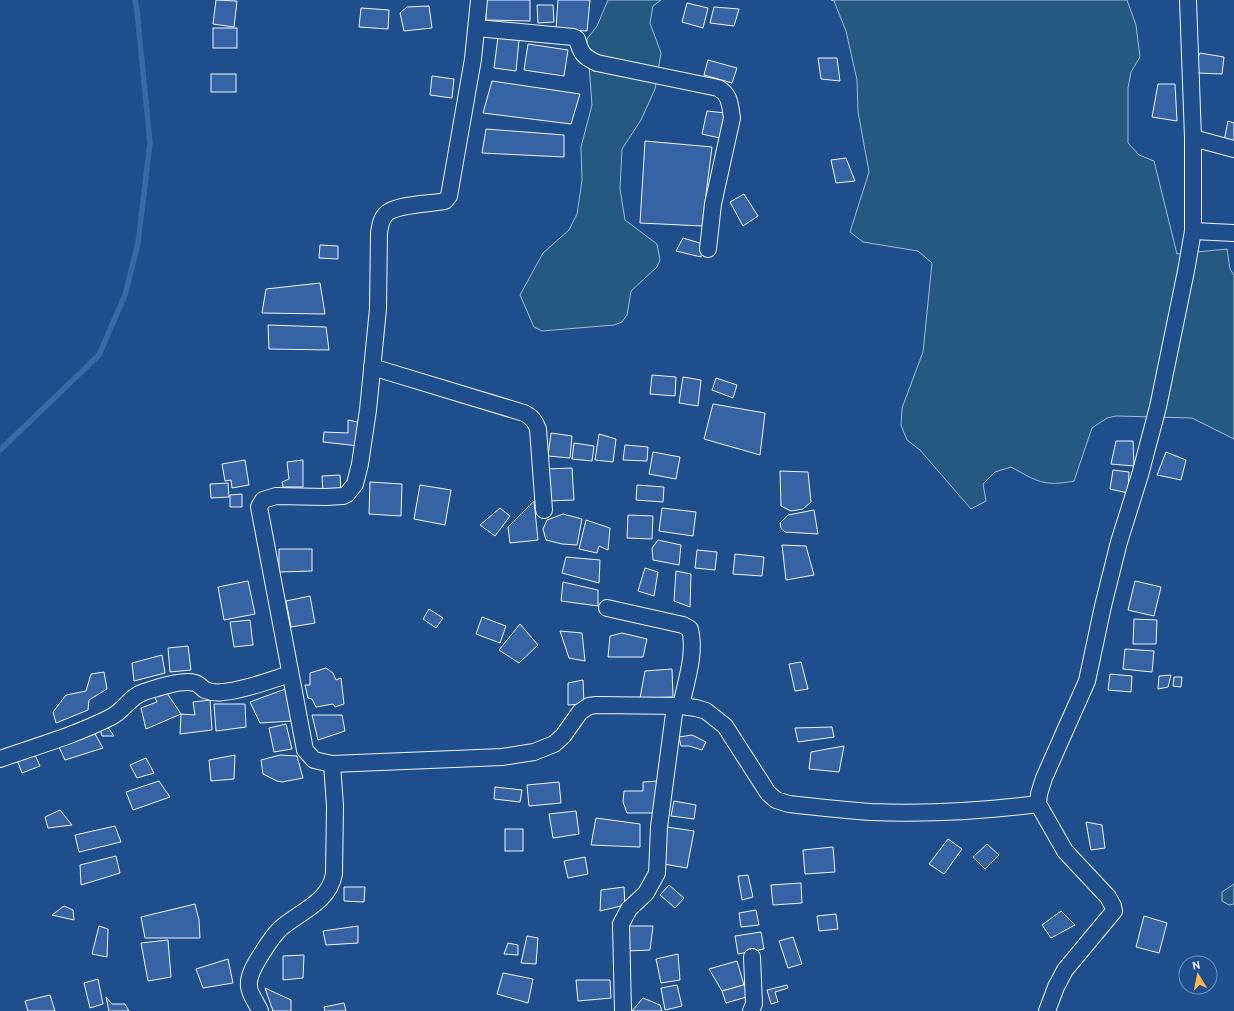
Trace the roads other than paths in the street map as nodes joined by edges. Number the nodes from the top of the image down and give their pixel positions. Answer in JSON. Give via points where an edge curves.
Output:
{"nodes":[{"id":1,"x":479,"y":0,"type":"edge"},
{"id":2,"x":1188,"y":0,"type":"edge"},
{"id":3,"x":477,"y":28,"type":"junction"},
{"id":4,"x":1193,"y":138,"type":"junction"},
{"id":5,"x":1234,"y":149,"type":"edge"},
{"id":6,"x":1193,"y":231,"type":"junction"},
{"id":7,"x":1234,"y":233,"type":"edge"},
{"id":8,"x":708,"y":249,"type":"dead end"},
{"id":9,"x":372,"y":367,"type":"junction"},
{"id":10,"x":544,"y":510,"type":"dead end"},
{"id":11,"x":607,"y":608,"type":"dead end"},
{"id":12,"x":290,"y":674,"type":"junction"},
{"id":13,"x":678,"y":706,"type":"junction"},
{"id":14,"x":0,"y":759,"type":"edge"},
{"id":15,"x":332,"y":764,"type":"junction"},
{"id":16,"x":1038,"y":804,"type":"junction"},
{"id":17,"x":752,"y":957,"type":"dead end"},
{"id":18,"x":260,"y":1011,"type":"edge"},
{"id":19,"x":623,"y":1011,"type":"edge"},
{"id":20,"x":751,"y":1011,"type":"edge"},
{"id":21,"x":1047,"y":1011,"type":"edge"}],
"edges":[{"from":1,"to":3,"type":"street"},
{"from":2,"to":4,"type":"street"},
{"from":3,"to":8,"type":"street","via":[[573,36],[577,39],[584,56],[597,62],[718,88],[724,92],[730,104],[732,118],[713,204]]},
{"from":3,"to":9,"type":"street","via":[[449,196],[445,201],[392,210],[387,212],[381,222],[378,309]]},
{"from":4,"to":5,"type":"street"},
{"from":4,"to":6,"type":"street"},
{"from":6,"to":7,"type":"street"},
{"from":6,"to":16,"type":"street","via":[[1158,407],[1108,585],[1088,681],[1040,789]]},
{"from":9,"to":10,"type":"street","via":[[531,416],[538,429]]},
{"from":9,"to":12,"type":"street","via":[[358,477],[352,490],[343,496],[276,496],[263,500],[259,507]]},
{"from":11,"to":13,"type":"street","via":[[683,625],[690,630],[693,639],[692,657]]},
{"from":12,"to":14,"type":"street","via":[[230,692],[214,692],[196,683],[187,682],[144,692],[136,695],[121,711],[109,718],[83,730]]},
{"from":12,"to":15,"type":"street","via":[[305,750],[314,760]]},
{"from":13,"to":15,"type":"street","via":[[589,706],[580,712],[554,744],[534,752],[502,757]]},
{"from":13,"to":16,"type":"street","via":[[706,711],[725,726],[768,793],[776,800],[789,804],[871,812],[954,812]]},
{"from":13,"to":19,"type":"street","via":[[659,827],[657,873],[646,894],[629,909],[621,924]]},
{"from":15,"to":18,"type":"street","via":[[335,806],[333,882],[322,898],[282,927],[255,964],[248,987]]},
{"from":16,"to":21,"type":"street","via":[[1065,851],[1108,896],[1114,910],[1065,970]]},
{"from":17,"to":20,"type":"street","via":[[754,1004]]}]}
